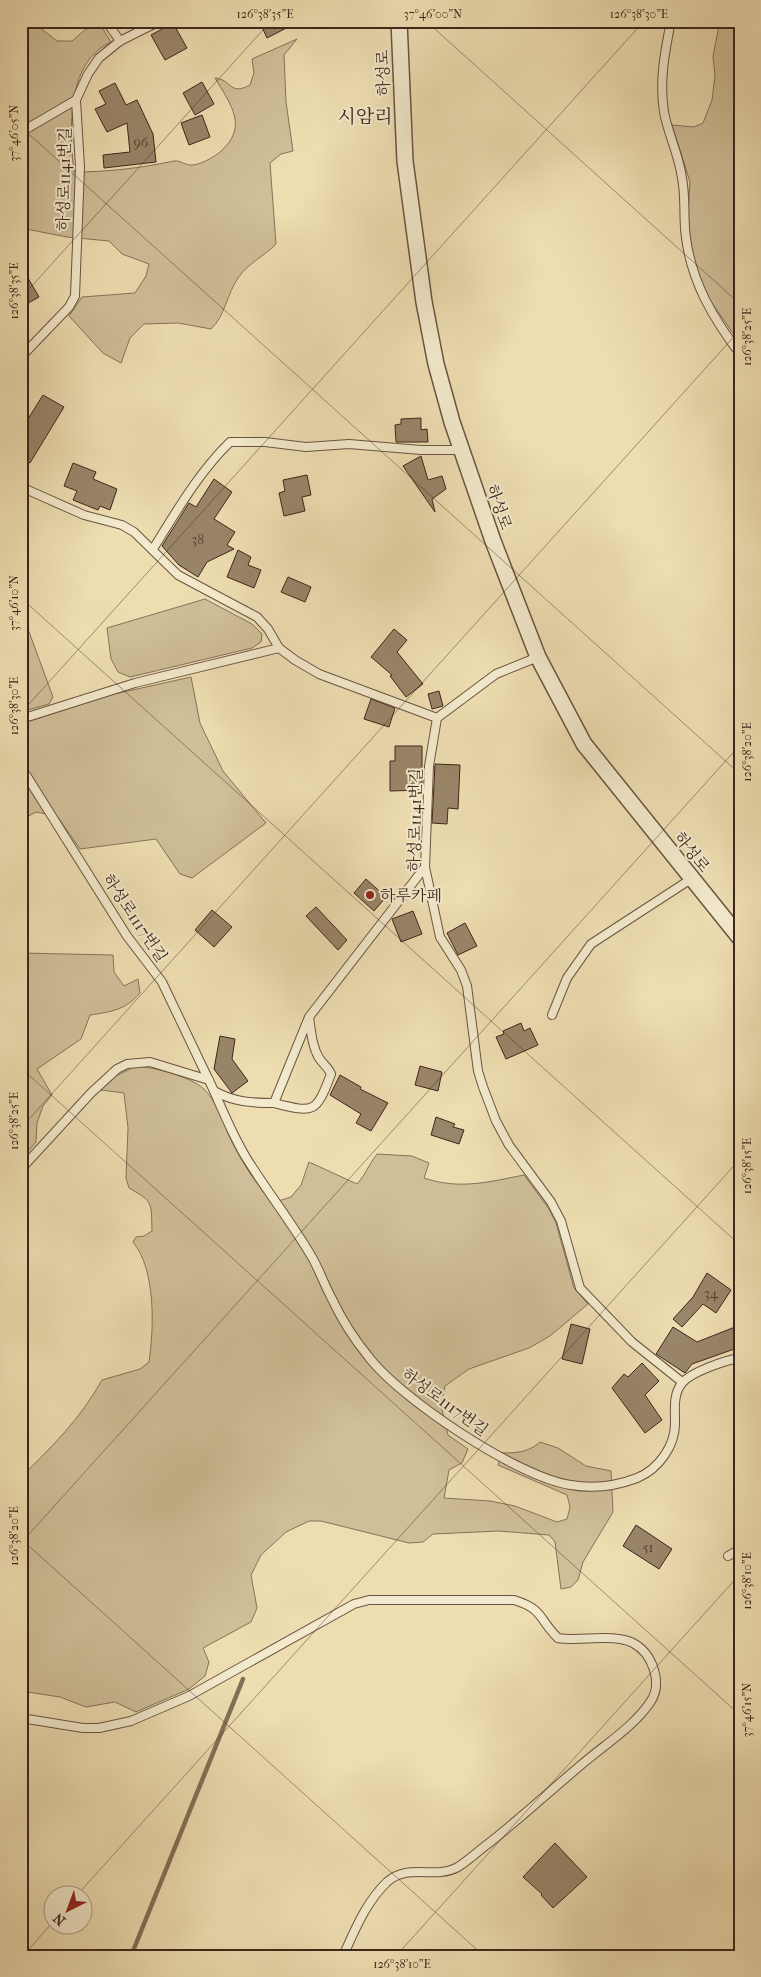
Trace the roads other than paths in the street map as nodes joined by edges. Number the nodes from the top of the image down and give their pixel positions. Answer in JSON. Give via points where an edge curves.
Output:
{"nodes":[{"id":1,"x":160,"y":21,"type":"edge"},
{"id":2,"x":399,"y":21,"type":"edge"},
{"id":3,"x":670,"y":21,"type":"edge"},
{"id":4,"x":106,"y":22,"type":"edge"},
{"id":5,"x":120,"y":41,"type":"junction"},
{"id":6,"x":76,"y":100,"type":"junction"},
{"id":7,"x":21,"y":132,"type":"edge"},
{"id":8,"x":740,"y":354,"type":"edge"},
{"id":9,"x":21,"y":357,"type":"edge"},
{"id":10,"x":461,"y":450,"type":"junction"},
{"id":11,"x":21,"y":487,"type":"edge"},
{"id":12,"x":153,"y":549,"type":"junction"},
{"id":13,"x":279,"y":648,"type":"junction"},
{"id":14,"x":538,"y":657,"type":"junction"},
{"id":15,"x":437,"y":718,"type":"junction"},
{"id":16,"x":21,"y":719,"type":"edge"},
{"id":17,"x":21,"y":767,"type":"edge"},
{"id":18,"x":425,"y":867,"type":"junction"},
{"id":19,"x":691,"y":879,"type":"junction"},
{"id":20,"x":740,"y":938,"type":"edge"},
{"id":21,"x":552,"y":1015,"type":"dead end"},
{"id":22,"x":309,"y":1017,"type":"junction"},
{"id":23,"x":209,"y":1080,"type":"junction"},
{"id":24,"x":214,"y":1091,"type":"junction"},
{"id":25,"x":274,"y":1103,"type":"junction"},
{"id":26,"x":21,"y":1169,"type":"edge"},
{"id":27,"x":740,"y":1358,"type":"edge"},
{"id":28,"x":682,"y":1382,"type":"junction"},
{"id":29,"x":740,"y":1549,"type":"edge"},
{"id":30,"x":728,"y":1556,"type":"dead end"},
{"id":31,"x":21,"y":1718,"type":"edge"},
{"id":32,"x":343,"y":1956,"type":"edge"}],
"edges":[{"from":1,"to":5,"type":"lane","name":"하성로1141번길"},
{"from":2,"to":10,"type":"street","name":"하성로","via":[[405,161],[413,232],[436,364]]},
{"from":3,"to":8,"type":"lane","via":[[662,90],[664,112],[685,191],[686,239],[704,301]]},
{"from":4,"to":5,"type":"lane"},
{"from":5,"to":6,"type":"lane","name":"하성로1141번길","via":[[100,58],[88,74]]},
{"from":6,"to":7,"type":"lane"},
{"from":6,"to":9,"type":"lane","name":"하성로1141번길","via":[[80,167],[75,296],[69,307]]},
{"from":10,"to":12,"type":"lane","via":[[230,442],[183,501]]},
{"from":10,"to":14,"type":"street","name":"하성로"},
{"from":11,"to":12,"type":"lane","via":[[84,515],[122,525]]},
{"from":12,"to":13,"type":"lane","via":[[178,575],[257,617]]},
{"from":13,"to":15,"type":"lane","via":[[320,674]]},
{"from":13,"to":16,"type":"lane","via":[[135,683]]},
{"from":14,"to":15,"type":"lane","via":[[496,674]]},
{"from":14,"to":19,"type":"street","name":"하성로","via":[[584,744]]},
{"from":15,"to":18,"type":"lane","name":"하성로1141번길","via":[[429,766]]},
{"from":17,"to":23,"type":"lane","name":"하성로1117번길","via":[[123,930],[162,982]]},
{"from":18,"to":22,"type":"lane"},
{"from":18,"to":28,"type":"lane","name":"하성로1141번길","via":[[440,937],[467,986],[478,1071],[496,1121],[509,1146],[562,1221],[580,1288],[632,1342]]},
{"from":19,"to":20,"type":"street","name":"하성로"},
{"from":19,"to":21,"type":"lane","via":[[591,944],[567,978]]},
{"from":22,"to":25,"type":"lane"},
{"from":22,"to":25,"type":"lane","via":[[313,1046],[332,1074],[318,1104],[309,1109]]},
{"from":23,"to":24,"type":"lane","name":"하성로1117번길"},
{"from":23,"to":26,"type":"lane","via":[[150,1062],[127,1064],[117,1069],[92,1093]]},
{"from":24,"to":25,"type":"lane","via":[[243,1103]]},
{"from":24,"to":28,"type":"lane","name":"하성로1117번길","via":[[246,1158],[285,1213],[368,1357],[402,1391],[485,1448],[546,1478],[570,1485],[598,1487],[624,1483],[646,1474],[667,1452],[676,1423],[675,1402]]},
{"from":27,"to":28,"type":"lane","via":[[697,1372]]},
{"from":29,"to":30,"type":"lane"},
{"from":31,"to":32,"type":"lane","via":[[82,1728],[131,1722],[189,1696],[354,1604],[369,1600],[514,1600],[538,1611],[558,1638],[620,1640],[631,1642],[643,1651],[656,1677],[656,1689],[651,1701],[629,1725],[512,1825],[456,1868],[445,1872],[415,1870],[388,1881],[360,1918]]}]}
